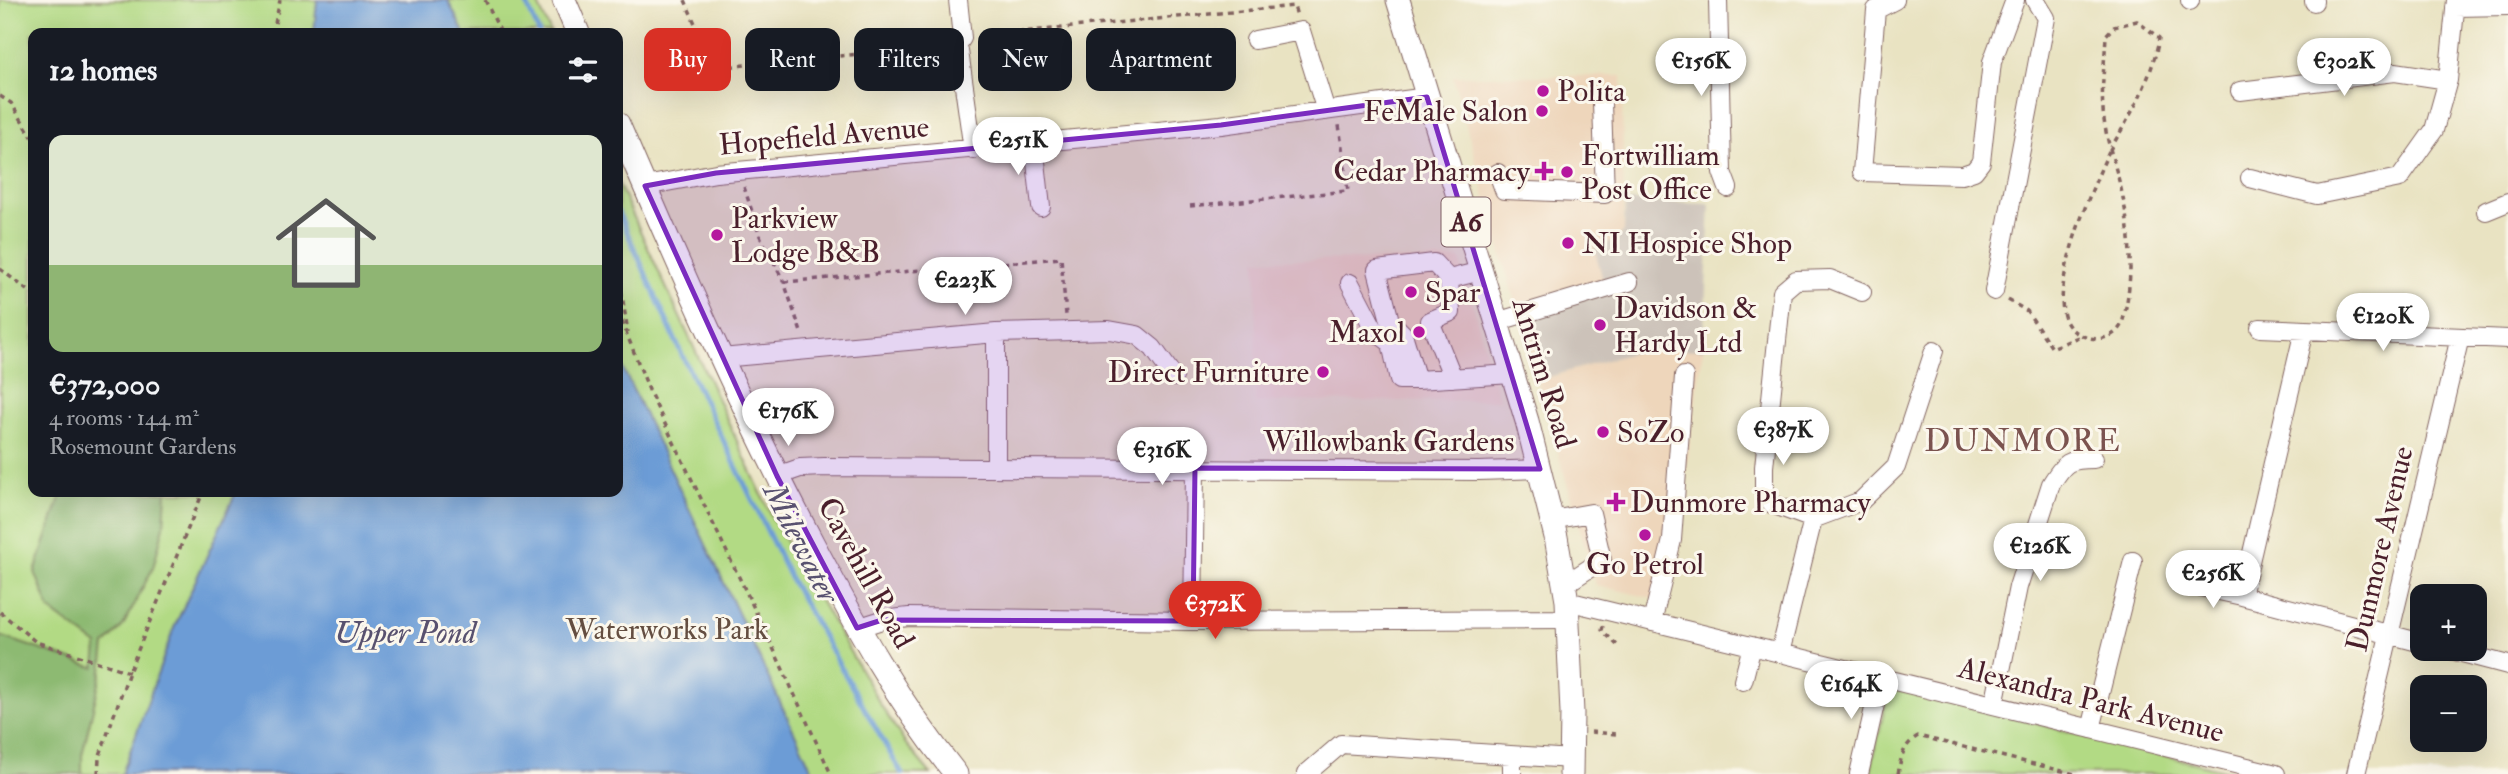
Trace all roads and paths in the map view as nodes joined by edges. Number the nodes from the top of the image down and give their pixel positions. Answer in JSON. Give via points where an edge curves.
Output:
{"nodes":[{"id":1,"x":280,"y":0,"type":"edge"},
{"id":2,"x":485,"y":0,"type":"edge"},
{"id":3,"x":564,"y":0,"type":"edge"},
{"id":4,"x":685,"y":0,"type":"edge"},
{"id":5,"x":958,"y":0,"type":"edge"},
{"id":6,"x":1398,"y":0,"type":"edge"},
{"id":7,"x":1718,"y":0,"type":"edge"},
{"id":8,"x":1895,"y":0,"type":"edge"},
{"id":9,"x":2015,"y":0,"type":"edge"},
{"id":10,"x":2035,"y":0,"type":"edge"},
{"id":11,"x":2456,"y":4,"type":"edge"},
{"id":12,"x":2508,"y":6,"type":"edge"},
{"id":13,"x":274,"y":28,"type":"edge"},
{"id":14,"x":499,"y":28,"type":"edge"},
{"id":15,"x":576,"y":28,"type":"edge"},
{"id":16,"x":959,"y":28,"type":"edge"},
{"id":17,"x":1301,"y":31,"type":"junction"},
{"id":18,"x":1255,"y":40,"type":"dead end"},
{"id":19,"x":964,"y":41,"type":"edge"},
{"id":20,"x":854,"y":53,"type":"edge"},
{"id":21,"x":964,"y":75,"type":"edge"},
{"id":22,"x":2448,"y":80,"type":"junction"},
{"id":23,"x":2240,"y":91,"type":"dead end"},
{"id":24,"x":0,"y":96,"type":"edge"},
{"id":25,"x":1427,"y":97,"type":"junction"},
{"id":26,"x":1602,"y":103,"type":"dead end"},
{"id":27,"x":1332,"y":110,"type":"junction"},
{"id":28,"x":28,"y":130,"type":"edge"},
{"id":29,"x":623,"y":135,"type":"edge"},
{"id":30,"x":1034,"y":144,"type":"junction"},
{"id":31,"x":973,"y":150,"type":"junction"},
{"id":32,"x":2109,"y":151,"type":"junction"},
{"id":33,"x":743,"y":171,"type":"junction"},
{"id":34,"x":1498,"y":173,"type":"dead end"},
{"id":35,"x":2250,"y":178,"type":"dead end"},
{"id":36,"x":645,"y":186,"type":"junction"},
{"id":37,"x":1728,"y":188,"type":"dead end"},
{"id":38,"x":2508,"y":202,"type":"edge"},
{"id":39,"x":1190,"y":206,"type":"dead end"},
{"id":40,"x":1041,"y":207,"type":"dead end"},
{"id":41,"x":2486,"y":211,"type":"dead end"},
{"id":42,"x":0,"y":269,"type":"edge"},
{"id":43,"x":1481,"y":271,"type":"junction"},
{"id":44,"x":1449,"y":279,"type":"junction"},
{"id":45,"x":784,"y":282,"type":"junction"},
{"id":46,"x":1629,"y":282,"type":"dead end"},
{"id":47,"x":1350,"y":283,"type":"dead end"},
{"id":48,"x":28,"y":290,"type":"edge"},
{"id":49,"x":1994,"y":291,"type":"joint"},
{"id":50,"x":1862,"y":292,"type":"dead end"},
{"id":51,"x":623,"y":299,"type":"edge"},
{"id":52,"x":1496,"y":322,"type":"junction"},
{"id":53,"x":623,"y":324,"type":"edge"},
{"id":54,"x":2259,"y":328,"type":"dead end"},
{"id":55,"x":2304,"y":330,"type":"junction"},
{"id":56,"x":1068,"y":331,"type":"junction"},
{"id":57,"x":996,"y":333,"type":"junction"},
{"id":58,"x":2083,"y":335,"type":"junction"},
{"id":59,"x":628,"y":337,"type":"junction"},
{"id":60,"x":2460,"y":337,"type":"junction"},
{"id":61,"x":2508,"y":339,"type":"edge"},
{"id":62,"x":805,"y":350,"type":"junction"},
{"id":63,"x":1934,"y":351,"type":"dead end"},
{"id":64,"x":721,"y":358,"type":"junction"},
{"id":65,"x":1512,"y":374,"type":"junction"},
{"id":66,"x":1684,"y":376,"type":"dead end"},
{"id":67,"x":1174,"y":377,"type":"dead end"},
{"id":68,"x":1453,"y":378,"type":"junction"},
{"id":69,"x":1417,"y":380,"type":"junction"},
{"id":70,"x":2094,"y":459,"type":"dead end"},
{"id":71,"x":996,"y":467,"type":"junction"},
{"id":72,"x":1195,"y":468,"type":"junction"},
{"id":73,"x":1540,"y":469,"type":"junction"},
{"id":74,"x":777,"y":476,"type":"junction"},
{"id":75,"x":201,"y":497,"type":"edge"},
{"id":76,"x":1813,"y":519,"type":"junction"},
{"id":77,"x":1552,"y":520,"type":"junction"},
{"id":78,"x":2133,"y":561,"type":"dead end"},
{"id":79,"x":2192,"y":586,"type":"dead end"},
{"id":80,"x":2242,"y":596,"type":"junction"},
{"id":81,"x":1566,"y":601,"type":"junction"},
{"id":82,"x":0,"y":612,"type":"edge"},
{"id":83,"x":1193,"y":621,"type":"junction"},
{"id":84,"x":1652,"y":622,"type":"junction"},
{"id":85,"x":857,"y":628,"type":"junction"},
{"id":86,"x":2389,"y":634,"type":"junction"},
{"id":87,"x":2410,"y":640,"type":"edge"},
{"id":88,"x":1752,"y":646,"type":"junction"},
{"id":89,"x":1780,"y":653,"type":"junction"},
{"id":90,"x":2487,"y":659,"type":"edge"},
{"id":91,"x":2508,"y":665,"type":"edge"},
{"id":92,"x":129,"y":672,"type":"junction"},
{"id":93,"x":1881,"y":678,"type":"junction"},
{"id":94,"x":1743,"y":681,"type":"dead end"},
{"id":95,"x":1994,"y":705,"type":"junction"},
{"id":96,"x":2091,"y":729,"type":"junction"},
{"id":97,"x":1572,"y":731,"type":"junction"},
{"id":98,"x":1617,"y":734,"type":"dead end"},
{"id":99,"x":1512,"y":765,"type":"edge"},
{"id":100,"x":1571,"y":767,"type":"edge"},
{"id":101,"x":98,"y":774,"type":"edge"},
{"id":102,"x":831,"y":774,"type":"edge"},
{"id":103,"x":956,"y":774,"type":"edge"},
{"id":104,"x":1306,"y":774,"type":"edge"},
{"id":105,"x":1859,"y":774,"type":"edge"},
{"id":106,"x":1898,"y":774,"type":"edge"},
{"id":107,"x":2075,"y":774,"type":"edge"},
{"id":108,"x":2276,"y":774,"type":"edge"},
{"id":109,"x":2356,"y":774,"type":"edge"}],
"edges":[{"from":1,"to":13,"type":"path"},
{"from":2,"to":14,"type":"path"},
{"from":3,"to":15,"type":"main road"},
{"from":4,"to":20,"type":"path","via":[[714,68]]},
{"from":5,"to":16,"type":"street"},
{"from":6,"to":25,"type":"main road","name":"Antrim Road","number":"A6"},
{"from":7,"to":37,"type":"street","via":[[1722,172]]},
{"from":8,"to":9,"type":"street","via":[[1876,10],[1862,172],[1962,175],[1974,171],[1981,162],[1992,62]]},
{"from":10,"to":49,"type":"street","via":[[2046,18]]},
{"from":11,"to":12,"type":"street"},
{"from":11,"to":22,"type":"street"},
{"from":17,"to":18,"type":"street"},
{"from":17,"to":19,"type":"path","via":[[1294,6]]},
{"from":17,"to":27,"type":"street"},
{"from":21,"to":31,"type":"street"},
{"from":22,"to":23,"type":"street","via":[[2395,72]]},
{"from":22,"to":35,"type":"street","via":[[2434,130],[2400,178],[2317,195]]},
{"from":24,"to":28,"type":"path","via":[[11,103]]},
{"from":25,"to":27,"type":"street","name":"Hopefield Avenue"},
{"from":25,"to":43,"type":"main road","name":"Antrim Road","number":"A6"},
{"from":26,"to":34,"type":"street","via":[[1605,194],[1504,190]]},
{"from":27,"to":30,"type":"street","name":"Hopefield Avenue"},
{"from":27,"to":39,"type":"path","via":[[1348,191]]},
{"from":29,"to":36,"type":"main road","name":"Cavehill Road"},
{"from":30,"to":31,"type":"street","name":"Hopefield Avenue"},
{"from":30,"to":40,"type":"street"},
{"from":31,"to":33,"type":"street","name":"Hopefield Avenue"},
{"from":32,"to":32,"type":"path","via":[[2103,110],[2106,36],[2115,27],[2137,21],[2159,38],[2154,62],[2130,118]]},
{"from":32,"to":58,"type":"path","via":[[2071,250],[2063,294],[2065,318]]},
{"from":32,"to":58,"type":"path","via":[[2131,242],[2129,297],[2121,326],[2106,338]]},
{"from":33,"to":36,"type":"street","name":"Hopefield Avenue"},
{"from":33,"to":45,"type":"path","via":[[760,236]]},
{"from":36,"to":64,"type":"main road","name":"Cavehill Road"},
{"from":38,"to":41,"type":"street"},
{"from":42,"to":48,"type":"path"},
{"from":43,"to":44,"type":"street"},
{"from":43,"to":52,"type":"main road","name":"Antrim Road","number":"A6"},
{"from":44,"to":68,"type":"street","via":[[1451,312],[1430,321]]},
{"from":44,"to":69,"type":"street","via":[[1434,263],[1377,270],[1390,321],[1403,334]]},
{"from":45,"to":56,"type":"path","via":[[1061,258]]},
{"from":45,"to":62,"type":"path"},
{"from":46,"to":52,"type":"street"},
{"from":47,"to":69,"type":"street","via":[[1375,331],[1391,343],[1399,380]]},
{"from":49,"to":58,"type":"path","via":[[2027,311],[2052,348]]},
{"from":50,"to":76,"type":"street","via":[[1830,279],[1796,280],[1782,292],[1764,490],[1772,504]]},
{"from":51,"to":59,"type":"path"},
{"from":52,"to":65,"type":"main road","name":"Antrim Road","number":"A6"},
{"from":53,"to":59,"type":"path"},
{"from":54,"to":55,"type":"street"},
{"from":55,"to":60,"type":"street"},
{"from":55,"to":80,"type":"street"},
{"from":56,"to":57,"type":"street"},
{"from":56,"to":67,"type":"street","via":[[1137,335]]},
{"from":57,"to":62,"type":"street"},
{"from":57,"to":71,"type":"street"},
{"from":59,"to":102,"type":"path","via":[[651,395]]},
{"from":60,"to":61,"type":"street"},
{"from":60,"to":86,"type":"street","name":"Dunmore Avenue"},
{"from":62,"to":64,"type":"street"},
{"from":63,"to":76,"type":"street","via":[[1896,467],[1861,501]]},
{"from":64,"to":74,"type":"main road","name":"Cavehill Road"},
{"from":65,"to":68,"type":"street"},
{"from":65,"to":73,"type":"main road","name":"Antrim Road","number":"A6"},
{"from":66,"to":84,"type":"street","via":[[1672,540]]},
{"from":68,"to":69,"type":"street"},
{"from":70,"to":95,"type":"street","via":[[2072,459],[2051,484],[2018,587]]},
{"from":71,"to":72,"type":"street","name":"Willowbank Gardens"},
{"from":71,"to":74,"type":"street","name":"Willowbank Gardens","via":[[800,468]]},
{"from":72,"to":73,"type":"street","name":"Willowbank Gardens"},
{"from":72,"to":83,"type":"street"},
{"from":73,"to":77,"type":"main road","name":"Antrim Road","number":"A6"},
{"from":74,"to":85,"type":"main road","name":"Cavehill Road"},
{"from":75,"to":92,"type":"path"},
{"from":76,"to":89,"type":"street"},
{"from":77,"to":81,"type":"main road","name":"Antrim Road","number":"A6"},
{"from":77,"to":81,"type":"street","via":[[1591,513],[1602,560]]},
{"from":78,"to":96,"type":"street"},
{"from":79,"to":80,"type":"street"},
{"from":80,"to":86,"type":"street"},
{"from":81,"to":83,"type":"street","name":"Alexandra Park Avenue"},
{"from":81,"to":84,"type":"street","name":"Alexandra Park Avenue"},
{"from":81,"to":97,"type":"main road","name":"Antrim Road","number":"A6"},
{"from":82,"to":92,"type":"path","via":[[36,642]]},
{"from":83,"to":85,"type":"street","name":"Alexandra Park Avenue","via":[[909,617]]},
{"from":84,"to":88,"type":"street","name":"Alexandra Park Avenue"},
{"from":85,"to":103,"type":"main road","name":"Cavehill Road","via":[[921,730]]},
{"from":86,"to":87,"type":"street"},
{"from":86,"to":109,"type":"street","name":"Dunmore Avenue"},
{"from":88,"to":89,"type":"street","name":"Alexandra Park Avenue"},
{"from":88,"to":94,"type":"street"},
{"from":89,"to":93,"type":"street","name":"Alexandra Park Avenue"},
{"from":90,"to":91,"type":"street"},
{"from":92,"to":101,"type":"path","via":[[99,758]]},
{"from":93,"to":95,"type":"street","name":"Alexandra Park Avenue"},
{"from":93,"to":105,"type":"street"},
{"from":95,"to":96,"type":"street","name":"Alexandra Park Avenue"},
{"from":96,"to":108,"type":"street","name":"Alexandra Park Avenue"},
{"from":97,"to":98,"type":"path"},
{"from":97,"to":100,"type":"main road","name":"Antrim Road","number":"A6"},
{"from":99,"to":100,"type":"street"},
{"from":99,"to":104,"type":"street","via":[[1341,744]]},
{"from":106,"to":107,"type":"path","via":[[1901,756],[1919,736]]}]}
